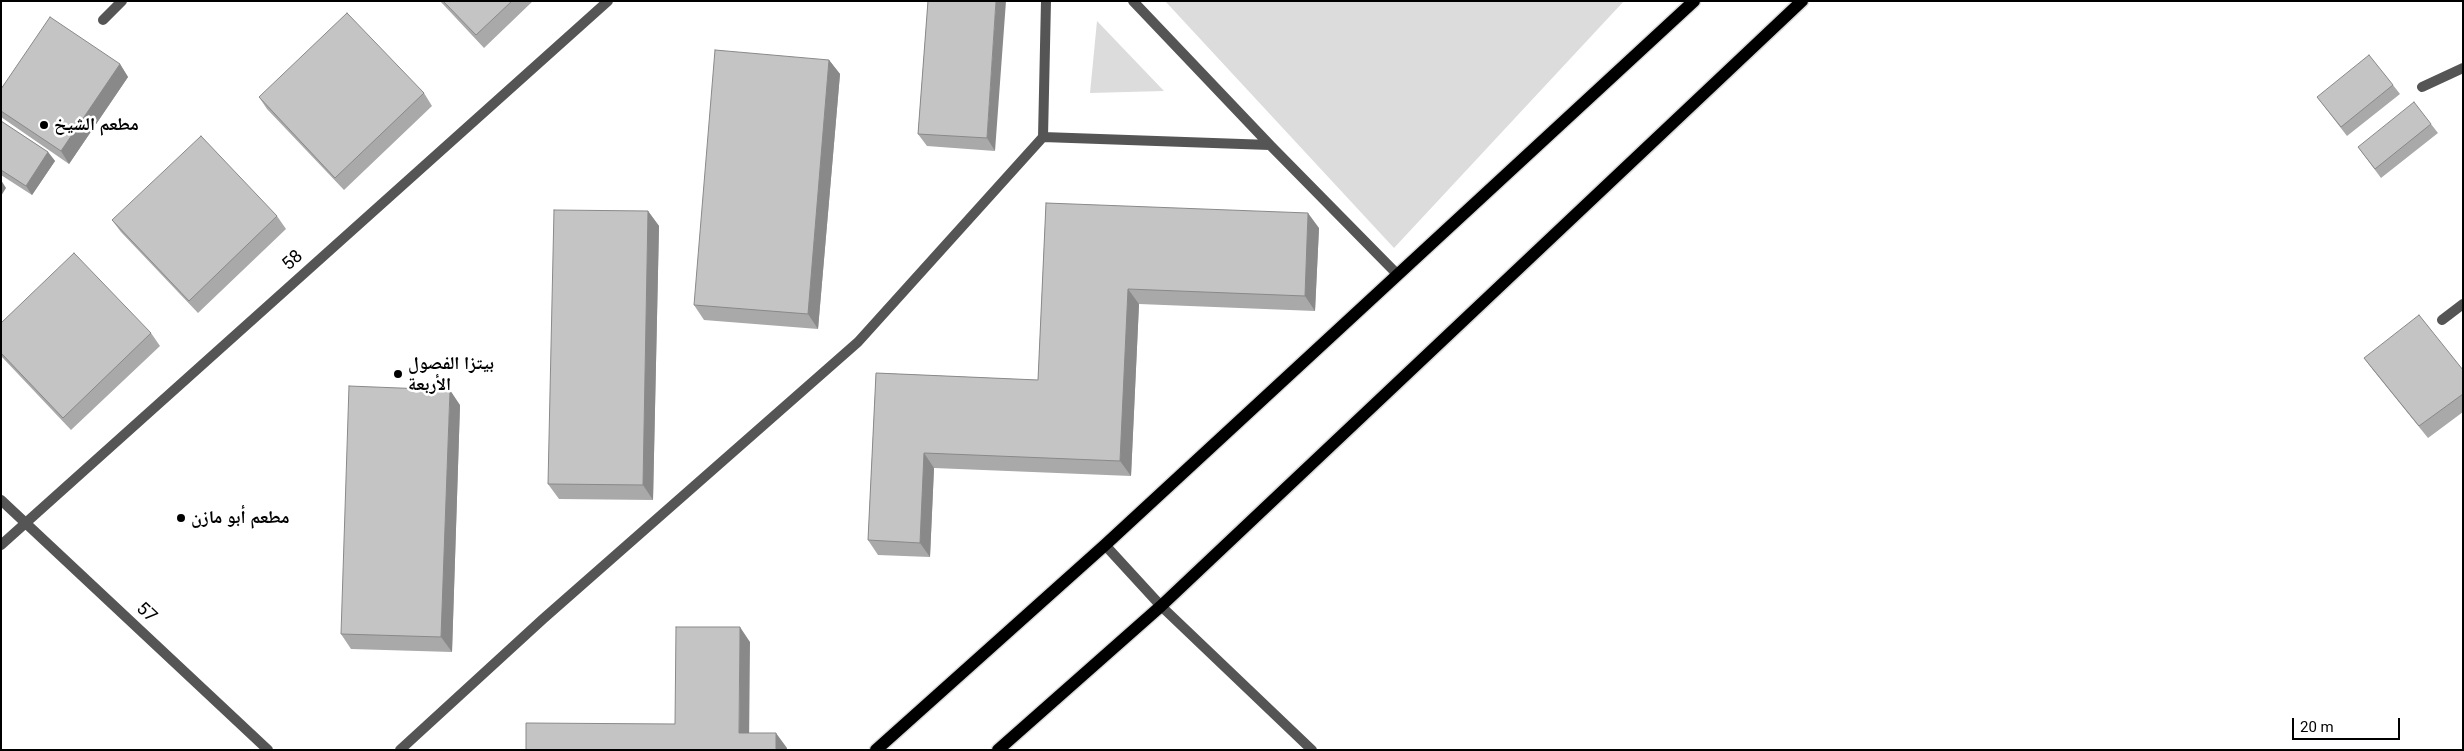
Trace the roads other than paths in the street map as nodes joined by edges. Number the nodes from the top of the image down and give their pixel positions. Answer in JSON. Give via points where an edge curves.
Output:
{"nodes":[{"id":1,"x":122,"y":1,"type":"edge"},
{"id":2,"x":608,"y":1,"type":"edge"},
{"id":3,"x":1046,"y":1,"type":"edge"},
{"id":4,"x":1134,"y":1,"type":"edge"},
{"id":5,"x":1694,"y":1,"type":"edge"},
{"id":6,"x":1802,"y":1,"type":"edge"},
{"id":7,"x":103,"y":20,"type":"dead end"},
{"id":8,"x":2463,"y":68,"type":"edge"},
{"id":9,"x":2422,"y":87,"type":"dead end"},
{"id":10,"x":1043,"y":137,"type":"junction"},
{"id":11,"x":1270,"y":145,"type":"junction"},
{"id":12,"x":1397,"y":274,"type":"junction"},
{"id":13,"x":2463,"y":304,"type":"edge"},
{"id":14,"x":2442,"y":320,"type":"dead end"},
{"id":15,"x":1,"y":500,"type":"edge"},
{"id":16,"x":25,"y":522,"type":"junction"},
{"id":17,"x":1,"y":545,"type":"edge"},
{"id":18,"x":1105,"y":545,"type":"junction"},
{"id":19,"x":1161,"y":606,"type":"junction"},
{"id":20,"x":268,"y":750,"type":"edge"},
{"id":21,"x":400,"y":750,"type":"edge"},
{"id":22,"x":876,"y":750,"type":"edge"},
{"id":23,"x":998,"y":750,"type":"edge"},
{"id":24,"x":1312,"y":750,"type":"edge"}],
"edges":[{"from":1,"to":7,"type":"street"},
{"from":2,"to":16,"type":"street","name":"58"},
{"from":3,"to":10,"type":"street"},
{"from":4,"to":11,"type":"street"},
{"from":5,"to":12,"type":"main road"},
{"from":6,"to":19,"type":"main road"},
{"from":8,"to":9,"type":"street"},
{"from":10,"to":11,"type":"street"},
{"from":10,"to":21,"type":"street","via":[[858,342],[543,619]]},
{"from":11,"to":12,"type":"street"},
{"from":12,"to":18,"type":"main road"},
{"from":13,"to":14,"type":"street"},
{"from":15,"to":16,"type":"street","name":"57"},
{"from":16,"to":17,"type":"street","name":"58"},
{"from":16,"to":20,"type":"street","name":"57"},
{"from":18,"to":19,"type":"street"},
{"from":18,"to":22,"type":"main road"},
{"from":19,"to":23,"type":"main road"},
{"from":19,"to":24,"type":"street"}]}
